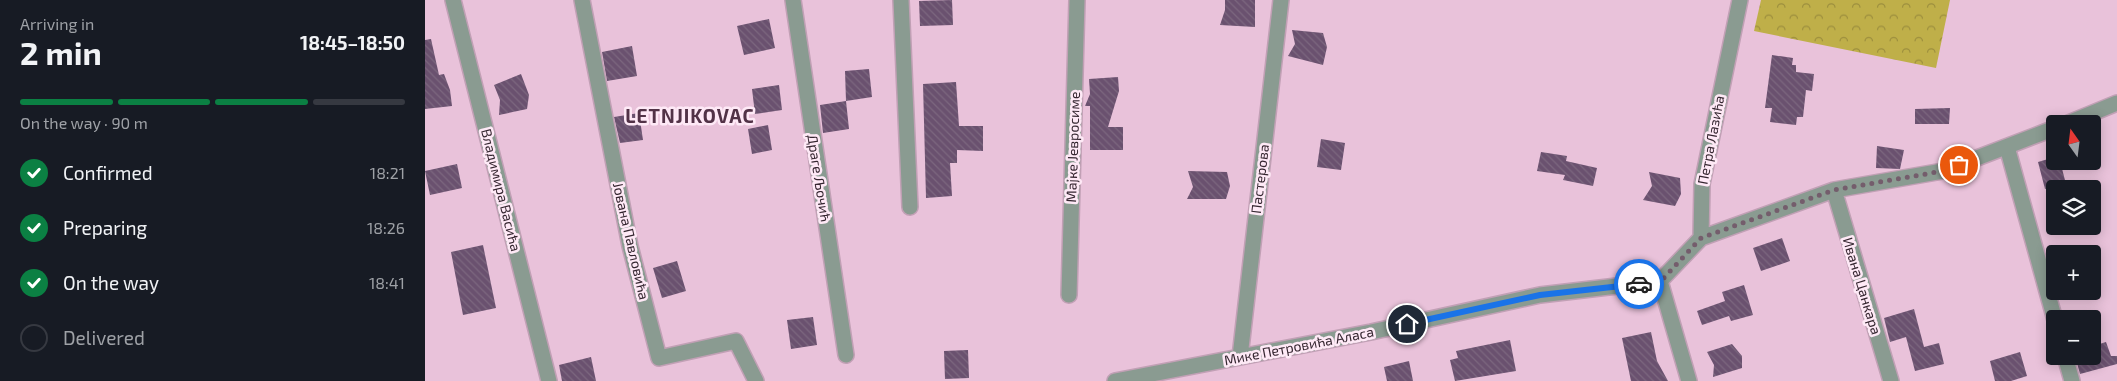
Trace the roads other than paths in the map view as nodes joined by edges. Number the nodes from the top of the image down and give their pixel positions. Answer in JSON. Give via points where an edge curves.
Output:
{"nodes":[{"id":1,"x":453,"y":0,"type":"edge"},
{"id":2,"x":582,"y":0,"type":"edge"},
{"id":3,"x":793,"y":0,"type":"edge"},
{"id":4,"x":901,"y":0,"type":"edge"},
{"id":5,"x":1077,"y":0,"type":"edge"},
{"id":6,"x":1281,"y":0,"type":"edge"},
{"id":7,"x":1740,"y":0,"type":"edge"},
{"id":8,"x":2117,"y":103,"type":"edge"},
{"id":9,"x":2088,"y":115,"type":"edge"},
{"id":10,"x":2046,"y":132,"type":"edge"},
{"id":11,"x":2007,"y":147,"type":"junction"},
{"id":12,"x":1834,"y":190,"type":"junction"},
{"id":13,"x":910,"y":207,"type":"dead end"},
{"id":14,"x":1701,"y":238,"type":"junction"},
{"id":15,"x":1660,"y":282,"type":"junction"},
{"id":16,"x":1069,"y":295,"type":"dead end"},
{"id":17,"x":2052,"y":310,"type":"edge"},
{"id":18,"x":846,"y":355,"type":"dead end"},
{"id":19,"x":1240,"y":357,"type":"junction"},
{"id":20,"x":2068,"y":365,"type":"edge"},
{"id":21,"x":549,"y":381,"type":"edge"},
{"id":22,"x":756,"y":381,"type":"edge"},
{"id":23,"x":1115,"y":381,"type":"edge"},
{"id":24,"x":1689,"y":381,"type":"edge"},
{"id":25,"x":1891,"y":381,"type":"edge"},
{"id":26,"x":2072,"y":381,"type":"edge"}],
"edges":[{"from":1,"to":21,"type":"street","name":"Владимира Васића"},
{"from":2,"to":22,"type":"street","name":"Јована Павловића","via":[[630,246],[659,358],[736,341]]},
{"from":3,"to":18,"type":"street","name":"Драге Љочић"},
{"from":4,"to":13,"type":"street"},
{"from":5,"to":16,"type":"street","name":"Мајке Јевросиме"},
{"from":6,"to":19,"type":"street","name":"Пастерова"},
{"from":7,"to":14,"type":"street","name":"Петра Лазића","via":[[1702,184]]},
{"from":8,"to":9,"type":"street"},
{"from":10,"to":11,"type":"street"},
{"from":11,"to":12,"type":"street","via":[[1943,171]]},
{"from":11,"to":17,"type":"street"},
{"from":12,"to":14,"type":"street"},
{"from":12,"to":25,"type":"street","name":"Ивана Цанкара"},
{"from":14,"to":15,"type":"street"},
{"from":15,"to":19,"type":"street","name":"Мике Петровића Аласа","via":[[1540,295]]},
{"from":15,"to":24,"type":"street"},
{"from":19,"to":23,"type":"street","name":"Мике Петровића Аласа"},
{"from":20,"to":26,"type":"street"}]}
